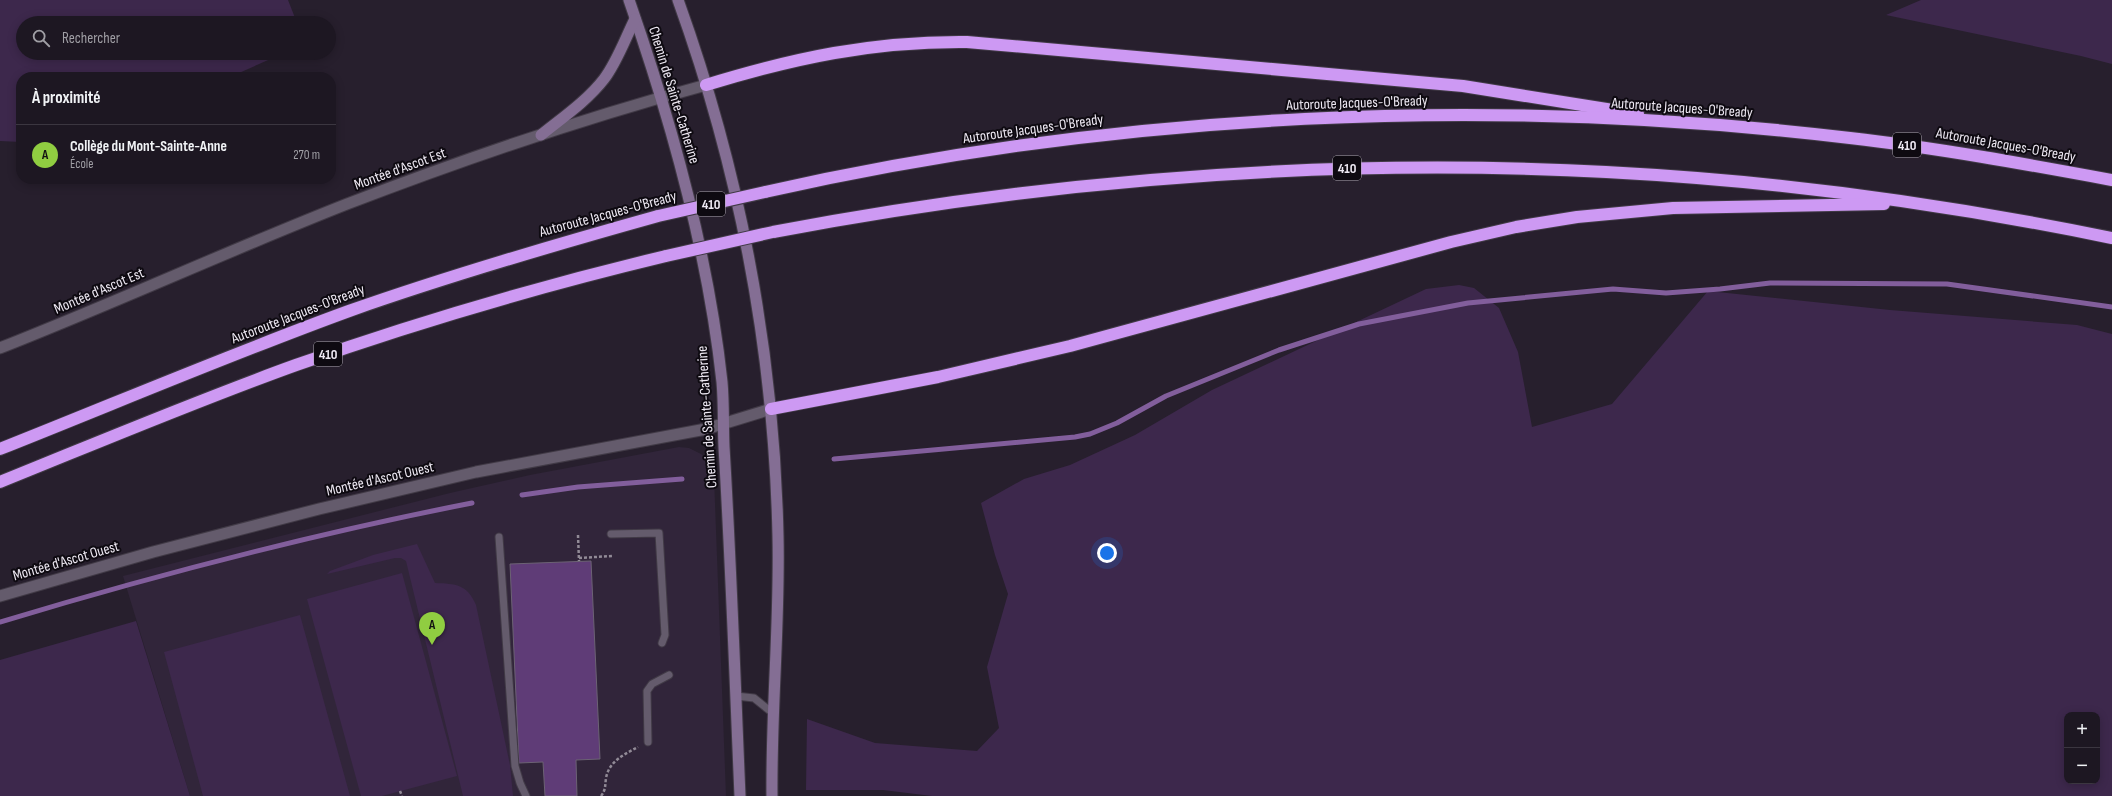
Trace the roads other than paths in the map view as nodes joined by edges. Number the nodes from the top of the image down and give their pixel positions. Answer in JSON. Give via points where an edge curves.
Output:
{"nodes":[{"id":1,"x":629,"y":0,"type":"edge"},
{"id":2,"x":678,"y":0,"type":"edge"},
{"id":3,"x":636,"y":20,"type":"junction"},
{"id":4,"x":706,"y":85,"type":"junction"},
{"id":5,"x":661,"y":97,"type":"junction"},
{"id":6,"x":1701,"y":124,"type":"junction"},
{"id":7,"x":541,"y":135,"type":"junction"},
{"id":8,"x":2112,"y":180,"type":"edge"},
{"id":9,"x":1922,"y":203,"type":"junction"},
{"id":10,"x":2112,"y":238,"type":"edge"},
{"id":11,"x":0,"y":348,"type":"edge"},
{"id":12,"x":771,"y":409,"type":"junction"},
{"id":13,"x":724,"y":423,"type":"junction"},
{"id":14,"x":0,"y":449,"type":"edge"},
{"id":15,"x":0,"y":482,"type":"edge"},
{"id":16,"x":611,"y":534,"type":"dead end"},
{"id":17,"x":499,"y":537,"type":"dead end"},
{"id":18,"x":0,"y":596,"type":"edge"},
{"id":19,"x":662,"y":643,"type":"dead end"},
{"id":20,"x":669,"y":675,"type":"dead end"},
{"id":21,"x":736,"y":696,"type":"junction"},
{"id":22,"x":774,"y":714,"type":"junction"},
{"id":23,"x":648,"y":742,"type":"dead end"},
{"id":24,"x":526,"y":796,"type":"edge"},
{"id":25,"x":740,"y":796,"type":"edge"},
{"id":26,"x":772,"y":796,"type":"edge"}],
"edges":[{"from":1,"to":3,"type":"main road","name":"Chemin de Sainte-Catherine"},
{"from":2,"to":4,"type":"main road"},
{"from":3,"to":5,"type":"main road","name":"Chemin de Sainte-Catherine"},
{"from":3,"to":7,"type":"main road","via":[[602,81]]},
{"from":4,"to":5,"type":"street","name":"Montée d'Ascot Est"},
{"from":4,"to":6,"type":"highway","via":[[844,50],[916,42],[967,42],[1463,86]]},
{"from":4,"to":12,"type":"main road","via":[[722,140],[747,247]]},
{"from":5,"to":7,"type":"street","name":"Montée d'Ascot Est"},
{"from":5,"to":13,"type":"main road","name":"Chemin de Sainte-Catherine","via":[[688,198],[708,291],[722,384]]},
{"from":6,"to":8,"type":"highway","name":"Autoroute Jacques-O'Bready","number":"410","via":[[1904,145]]},
{"from":6,"to":14,"type":"highway","name":"Autoroute Jacques-O'Bready","number":"410","bridge":true,"via":[[1561,117],[1340,118],[1216,125],[1088,138],[863,171],[658,216],[509,258],[361,307]]},
{"from":7,"to":11,"type":"street","name":"Montée d'Ascot Est","via":[[347,204]]},
{"from":9,"to":10,"type":"highway","number":"410"},
{"from":9,"to":12,"type":"highway","via":[[1673,208],[1554,220],[1451,242],[1056,349],[931,378]]},
{"from":9,"to":15,"type":"highway","number":"410","bridge":true,"via":[[1794,187],[1646,174],[1490,168],[1340,168],[1195,175],[1076,186],[944,203],[774,232],[666,256],[493,301],[369,340],[199,402]]},
{"from":12,"to":13,"type":"street","name":"Montée d'Ascot Ouest"},
{"from":12,"to":22,"type":"main road","via":[[778,553]]},
{"from":13,"to":18,"type":"street","name":"Montée d'Ascot Ouest","via":[[462,475],[326,507],[190,542]]},
{"from":13,"to":21,"type":"main road","name":"Chemin de Sainte-Catherine"},
{"from":16,"to":19,"type":"lane","via":[[659,532],[665,636]]},
{"from":17,"to":24,"type":"lane","via":[[515,766]]},
{"from":20,"to":23,"type":"lane","via":[[652,684],[647,691]]},
{"from":21,"to":22,"type":"lane","via":[[754,698]]},
{"from":21,"to":25,"type":"main road","name":"Chemin de Sainte-Catherine"},
{"from":22,"to":26,"type":"main road"}]}
